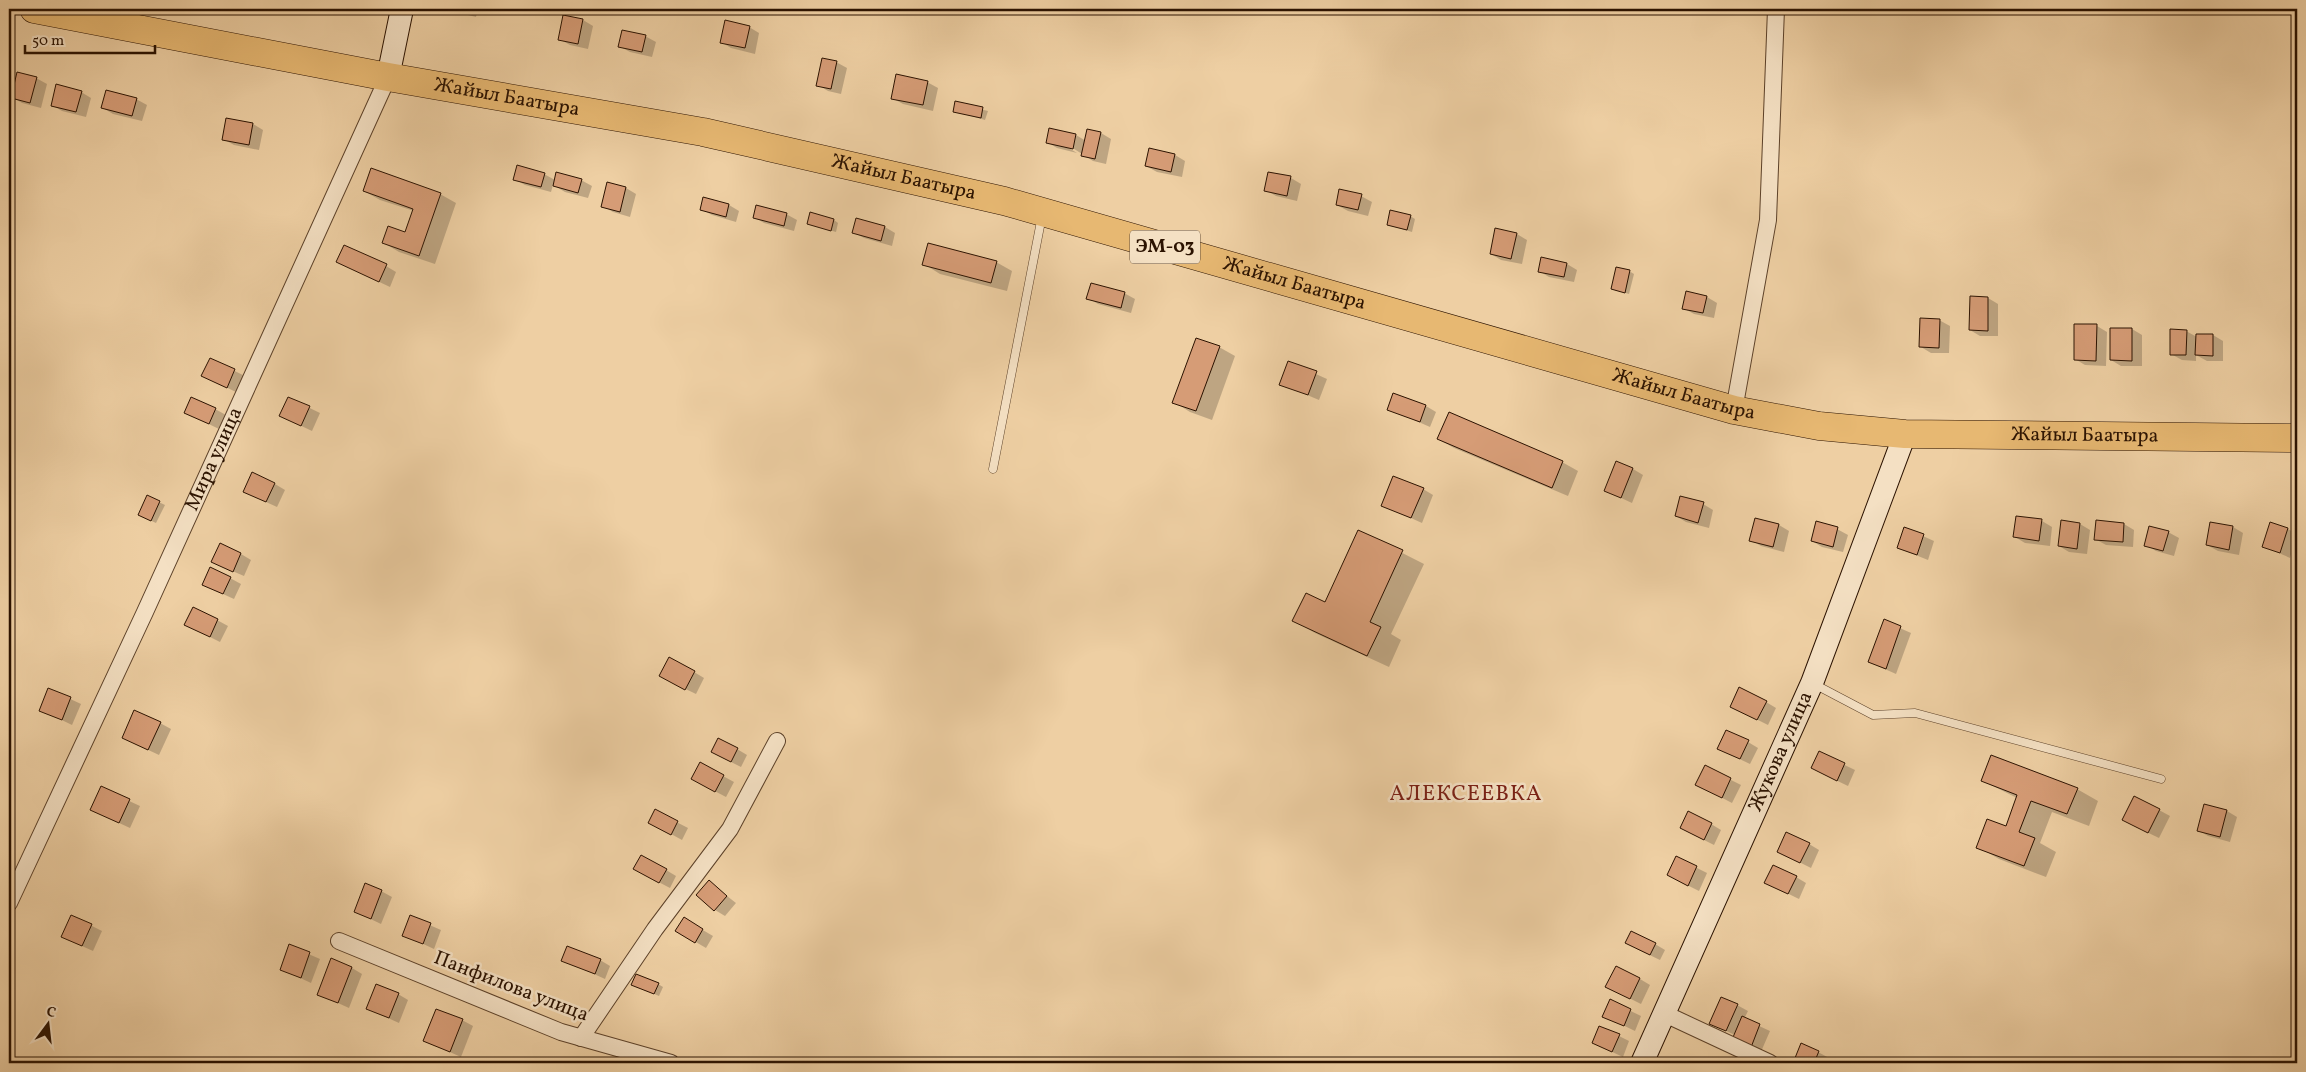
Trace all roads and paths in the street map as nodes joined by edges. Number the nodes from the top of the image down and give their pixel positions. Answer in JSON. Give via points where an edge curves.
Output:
{"nodes":[{"id":1,"x":34,"y":9,"type":"edge"},
{"id":2,"x":402,"y":9,"type":"edge"},
{"id":3,"x":1776,"y":9,"type":"edge"},
{"id":4,"x":388,"y":77,"type":"junction"},
{"id":5,"x":1043,"y":212,"type":"junction"},
{"id":6,"x":1734,"y":410,"type":"junction"},
{"id":7,"x":1905,"y":434,"type":"junction"},
{"id":8,"x":2297,"y":438,"type":"edge"},
{"id":9,"x":993,"y":469,"type":"dead end"},
{"id":10,"x":1812,"y":683,"type":"junction"},
{"id":11,"x":778,"y":741,"type":"dead end"},
{"id":12,"x":2161,"y":779,"type":"dead end"},
{"id":13,"x":9,"y":903,"type":"edge"},
{"id":14,"x":339,"y":941,"type":"dead end"},
{"id":15,"x":1665,"y":1014,"type":"junction"},
{"id":16,"x":581,"y":1038,"type":"junction"},
{"id":17,"x":670,"y":1063,"type":"edge"},
{"id":18,"x":1642,"y":1063,"type":"edge"},
{"id":19,"x":1770,"y":1063,"type":"edge"}],
"edges":[{"from":1,"to":4,"type":"highway","name":"Жайыл Баатыра","number":"ЭМ-03"},
{"from":2,"to":4,"type":"street","name":"Мира улица"},
{"from":3,"to":6,"type":"street","via":[[1768,220]]},
{"from":4,"to":5,"type":"highway","name":"Жайыл Баатыра","number":"ЭМ-03","via":[[703,132]]},
{"from":4,"to":13,"type":"street","name":"Мира улица"},
{"from":5,"to":6,"type":"highway","name":"Жайыл Баатыра","number":"ЭМ-03"},
{"from":5,"to":9,"type":"lane"},
{"from":6,"to":7,"type":"highway","name":"Жайыл Баатыра","number":"ЭМ-03","via":[[1819,426]]},
{"from":7,"to":8,"type":"highway","name":"Жайыл Баатыра","number":"ЭМ-03"},
{"from":7,"to":10,"type":"street","name":"Жукова улица"},
{"from":10,"to":12,"type":"lane","via":[[1873,715],[1915,713]]},
{"from":10,"to":15,"type":"street","name":"Жукова улица"},
{"from":11,"to":16,"type":"street","via":[[730,829],[655,929]]},
{"from":14,"to":16,"type":"street","name":"Панфилова улица"},
{"from":15,"to":18,"type":"street","name":"Жукова улица"},
{"from":15,"to":19,"type":"street"},
{"from":16,"to":17,"type":"street","name":"Панфилова улица"}]}
